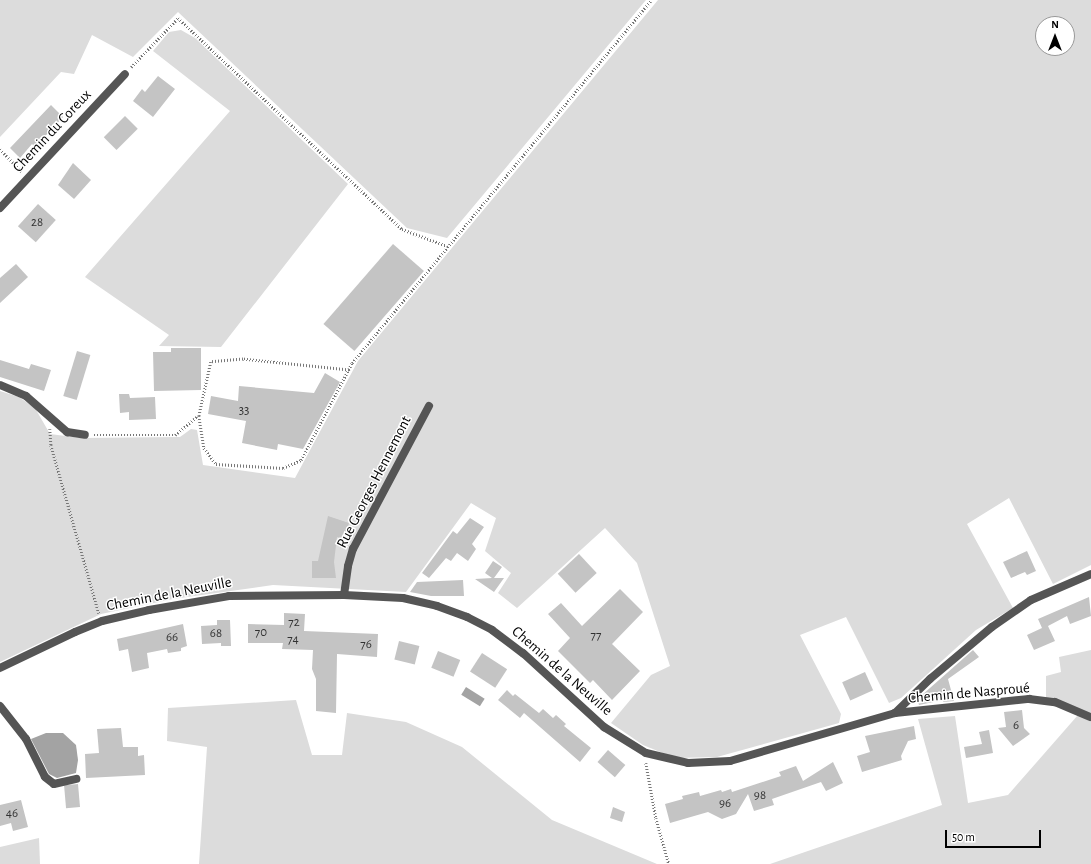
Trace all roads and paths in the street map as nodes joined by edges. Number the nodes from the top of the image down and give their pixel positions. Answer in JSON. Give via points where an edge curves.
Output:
{"nodes":[{"id":1,"x":651,"y":0,"type":"edge"},
{"id":2,"x":125,"y":74,"type":"joint"},
{"id":3,"x":0,"y":149,"type":"edge"},
{"id":4,"x":26,"y":178,"type":"junction"},
{"id":5,"x":0,"y":208,"type":"edge"},
{"id":6,"x":447,"y":246,"type":"junction"},
{"id":7,"x":349,"y":370,"type":"junction"},
{"id":8,"x":0,"y":385,"type":"edge"},
{"id":9,"x":429,"y":406,"type":"dead end"},
{"id":10,"x":198,"y":416,"type":"junction"},
{"id":11,"x":52,"y":421,"type":"junction"},
{"id":12,"x":85,"y":435,"type":"joint"},
{"id":13,"x":1091,"y":574,"type":"edge"},
{"id":14,"x":344,"y":595,"type":"junction"},
{"id":15,"x":102,"y":621,"type":"junction"},
{"id":16,"x":0,"y":668,"type":"edge"},
{"id":17,"x":0,"y":706,"type":"edge"},
{"id":18,"x":895,"y":713,"type":"junction"},
{"id":19,"x":1091,"y":717,"type":"edge"},
{"id":20,"x":646,"y":753,"type":"junction"},
{"id":21,"x":76,"y":779,"type":"dead end"},
{"id":22,"x":669,"y":864,"type":"edge"}],
"edges":[{"from":1,"to":6,"type":"path"},
{"from":2,"to":4,"type":"street","name":"Chemin du Coreux"},
{"from":2,"to":6,"type":"path","via":[[178,18],[402,229]]},
{"from":3,"to":4,"type":"path"},
{"from":4,"to":5,"type":"street","name":"Chemin du Coreux"},
{"from":6,"to":7,"type":"path"},
{"from":7,"to":10,"type":"path","via":[[243,359],[211,362]]},
{"from":7,"to":10,"type":"path","via":[[301,460],[283,468],[216,464],[204,448]]},
{"from":8,"to":11,"type":"street","via":[[26,396]]},
{"from":9,"to":14,"type":"street","name":"Rue Georges Hennemont","via":[[353,549]]},
{"from":10,"to":12,"type":"path","via":[[175,434]]},
{"from":11,"to":12,"type":"street","via":[[66,432]]},
{"from":11,"to":15,"type":"path","via":[[51,445]]},
{"from":13,"to":18,"type":"street","via":[[1031,600],[992,627],[930,679]]},
{"from":14,"to":15,"type":"street","name":"Chemin de la Neuville","via":[[229,596]]},
{"from":14,"to":20,"type":"street","name":"Chemin de la Neuville","via":[[409,600],[436,606],[486,627],[523,653],[604,727]]},
{"from":15,"to":16,"type":"street","name":"Chemin de la Neuville"},
{"from":17,"to":21,"type":"street","via":[[26,739],[45,777],[54,784]]},
{"from":18,"to":19,"type":"street","name":"Chemin de Nasproué","via":[[1029,699],[1055,702]]},
{"from":18,"to":20,"type":"street","name":"Chemin de la Neuville","via":[[730,761],[688,763]]},
{"from":20,"to":22,"type":"path","via":[[647,774]]}]}
